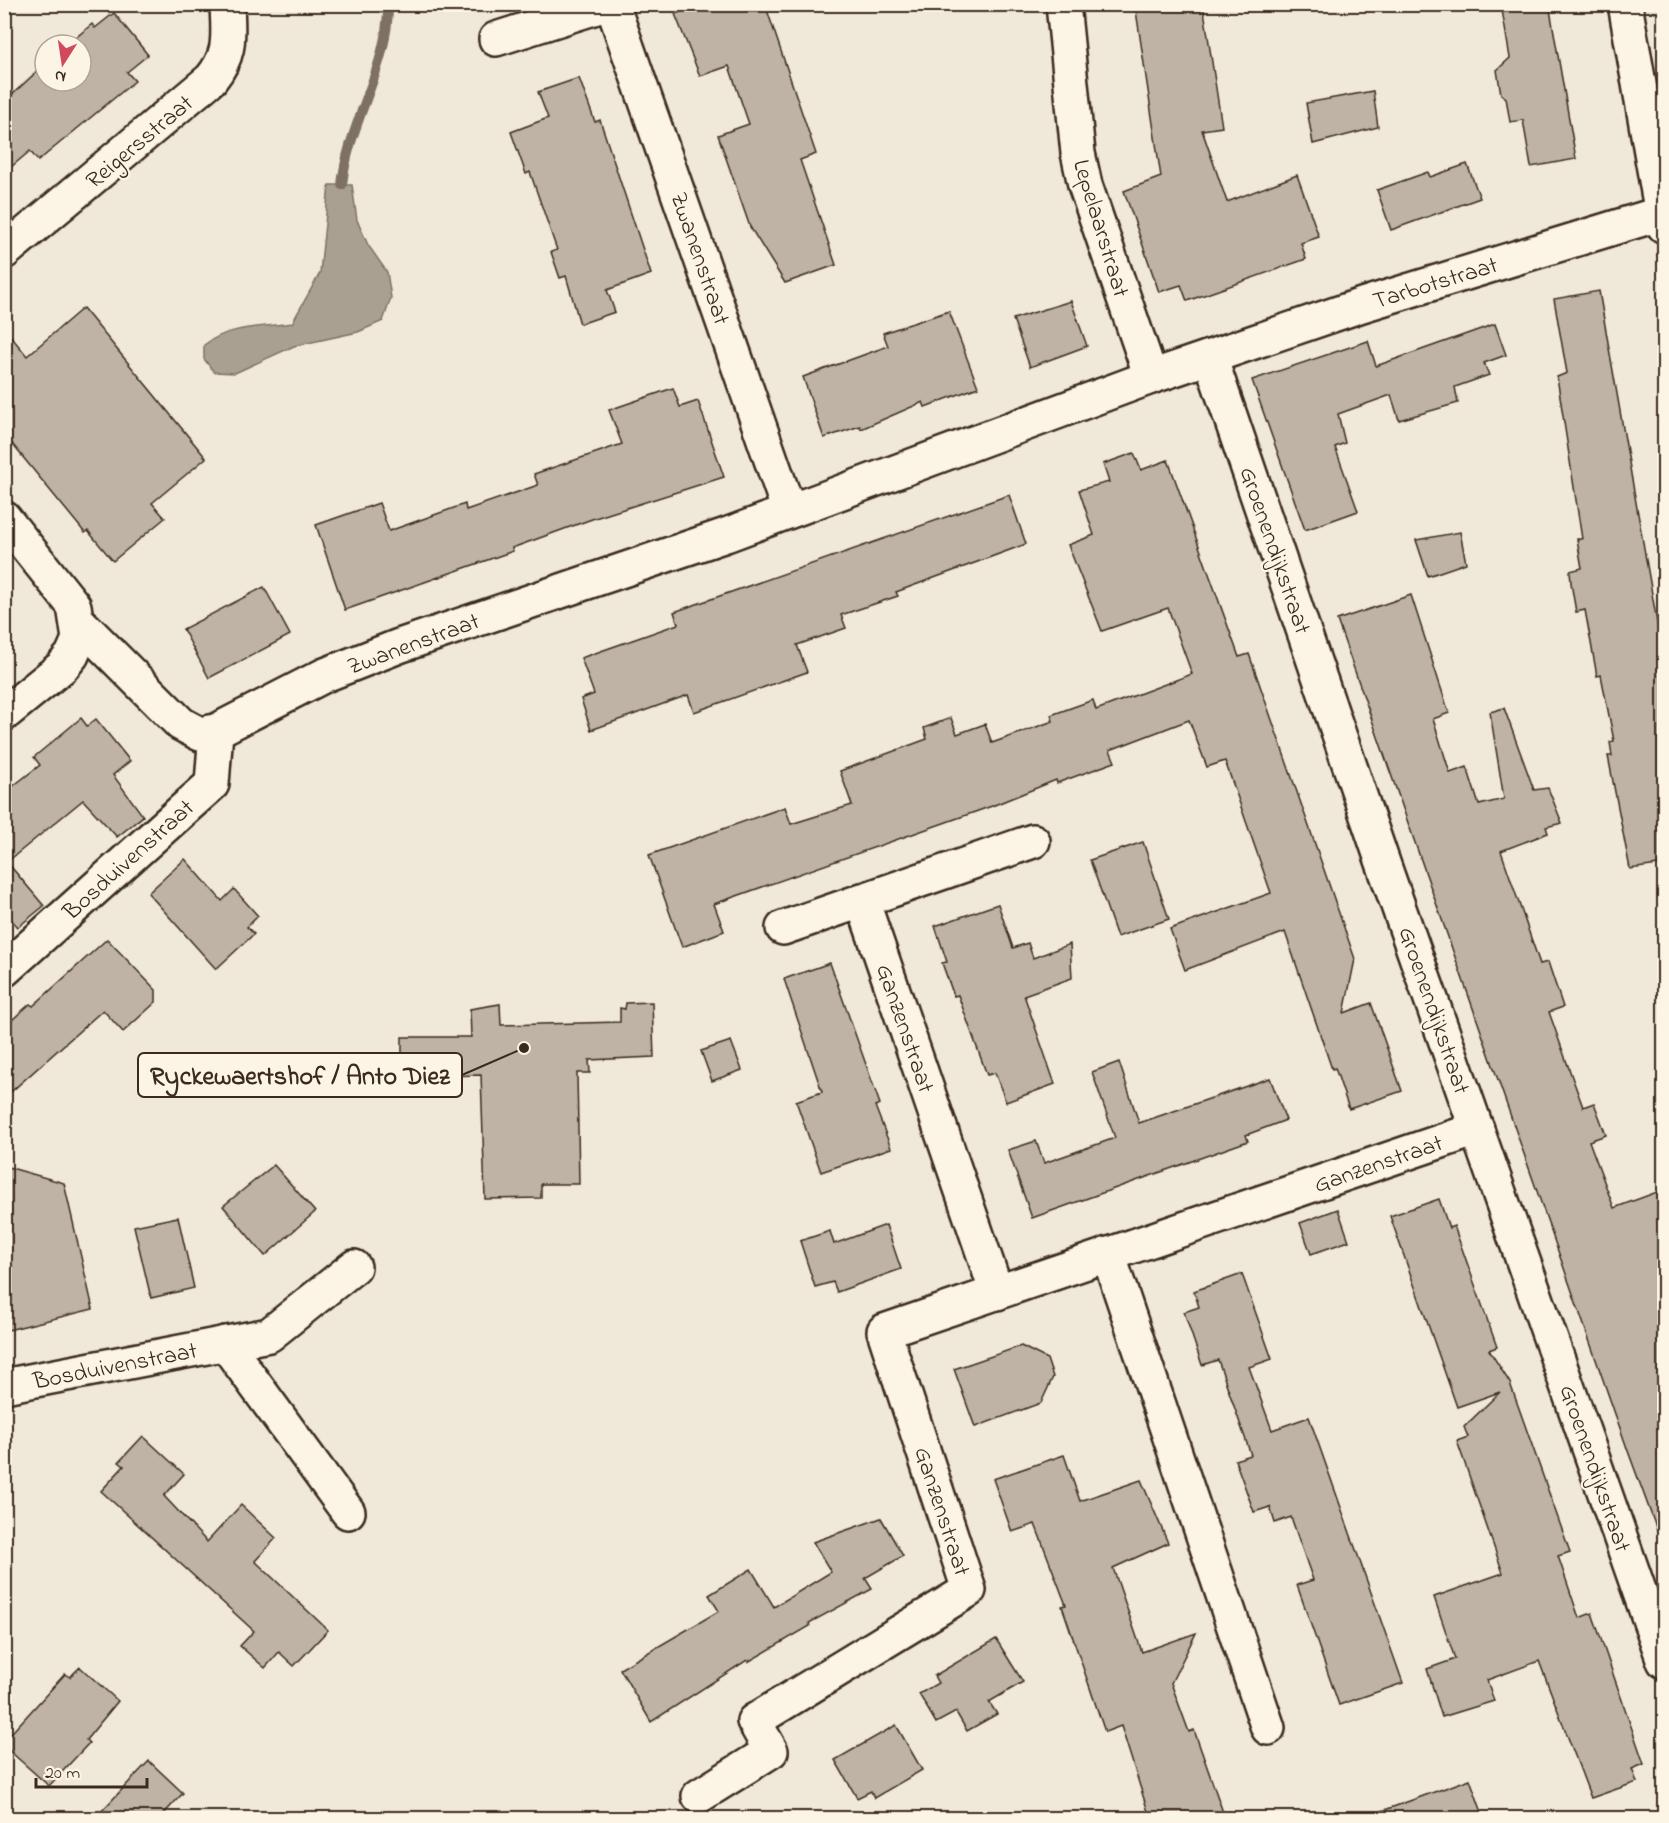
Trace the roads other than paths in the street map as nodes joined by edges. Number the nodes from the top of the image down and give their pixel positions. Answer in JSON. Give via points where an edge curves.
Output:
{"nodes":[{"id":1,"x":227,"y":4,"type":"edge"},
{"id":2,"x":606,"y":4,"type":"edge"},
{"id":3,"x":612,"y":4,"type":"edge"},
{"id":4,"x":1063,"y":4,"type":"edge"},
{"id":5,"x":1625,"y":4,"type":"edge"},
{"id":6,"x":496,"y":39,"type":"dead end"},
{"id":7,"x":1663,"y":219,"type":"edge"},
{"id":8,"x":4,"y":252,"type":"edge"},
{"id":9,"x":1210,"y":357,"type":"junction"},
{"id":10,"x":1151,"y":377,"type":"junction"},
{"id":11,"x":789,"y":511,"type":"junction"},
{"id":12,"x":4,"y":518,"type":"edge"},
{"id":13,"x":79,"y":622,"type":"junction"},
{"id":14,"x":4,"y":714,"type":"edge"},
{"id":15,"x":216,"y":731,"type":"junction"},
{"id":16,"x":1033,"y":841,"type":"dead end"},
{"id":17,"x":862,"y":900,"type":"junction"},
{"id":18,"x":783,"y":928,"type":"dead end"},
{"id":19,"x":4,"y":969,"type":"edge"},
{"id":20,"x":1477,"y":1129,"type":"junction"},
{"id":21,"x":1108,"y":1254,"type":"junction"},
{"id":22,"x":354,"y":1267,"type":"dead end"},
{"id":23,"x":997,"y":1293,"type":"junction"},
{"id":24,"x":225,"y":1343,"type":"junction"},
{"id":25,"x":4,"y":1386,"type":"edge"},
{"id":26,"x":348,"y":1512,"type":"dead end"},
{"id":27,"x":1665,"y":1661,"type":"edge"},
{"id":28,"x":1268,"y":1728,"type":"dead end"},
{"id":29,"x":699,"y":1796,"type":"dead end"}],
"edges":[{"from":1,"to":8,"type":"street","name":"Reigersstraat","via":[[228,48],[223,65],[212,79]]},
{"from":2,"to":6,"type":"street"},
{"from":3,"to":11,"type":"street","name":"Zwanenstraat"},
{"from":4,"to":10,"type":"street","name":"Lepelaarstraat","via":[[1078,153],[1085,185]]},
{"from":5,"to":7,"type":"street"},
{"from":7,"to":9,"type":"street","name":"Tarbotstraat","via":[[1362,305]]},
{"from":9,"to":10,"type":"street","name":"Zwanenstraat"},
{"from":9,"to":20,"type":"street","name":"Groenendijkstraat"},
{"from":10,"to":11,"type":"street","name":"Zwanenstraat"},
{"from":11,"to":15,"type":"street","name":"Zwanenstraat","via":[[399,646],[326,675]]},
{"from":12,"to":13,"type":"street","via":[[74,606]]},
{"from":13,"to":14,"type":"street","via":[[79,639],[62,667]]},
{"from":13,"to":15,"type":"street","via":[[181,724],[200,734]]},
{"from":15,"to":19,"type":"street","name":"Bosduivenstraat","via":[[212,784]]},
{"from":16,"to":17,"type":"street"},
{"from":17,"to":18,"type":"street"},
{"from":17,"to":23,"type":"street","name":"Ganzenstraat"},
{"from":20,"to":21,"type":"street","name":"Ganzenstraat"},
{"from":20,"to":27,"type":"street","name":"Groenendijkstraat"},
{"from":21,"to":23,"type":"street","name":"Ganzenstraat"},
{"from":21,"to":28,"type":"street"},
{"from":22,"to":24,"type":"street","name":"Bosduivenstraat","via":[[269,1335]]},
{"from":23,"to":29,"type":"street","name":"Ganzenstraat","via":[[884,1331],[969,1590],[754,1721],[771,1751]]},
{"from":24,"to":25,"type":"street","name":"Bosduivenstraat"},
{"from":24,"to":26,"type":"street","name":"Bosduivenstraat"}]}
